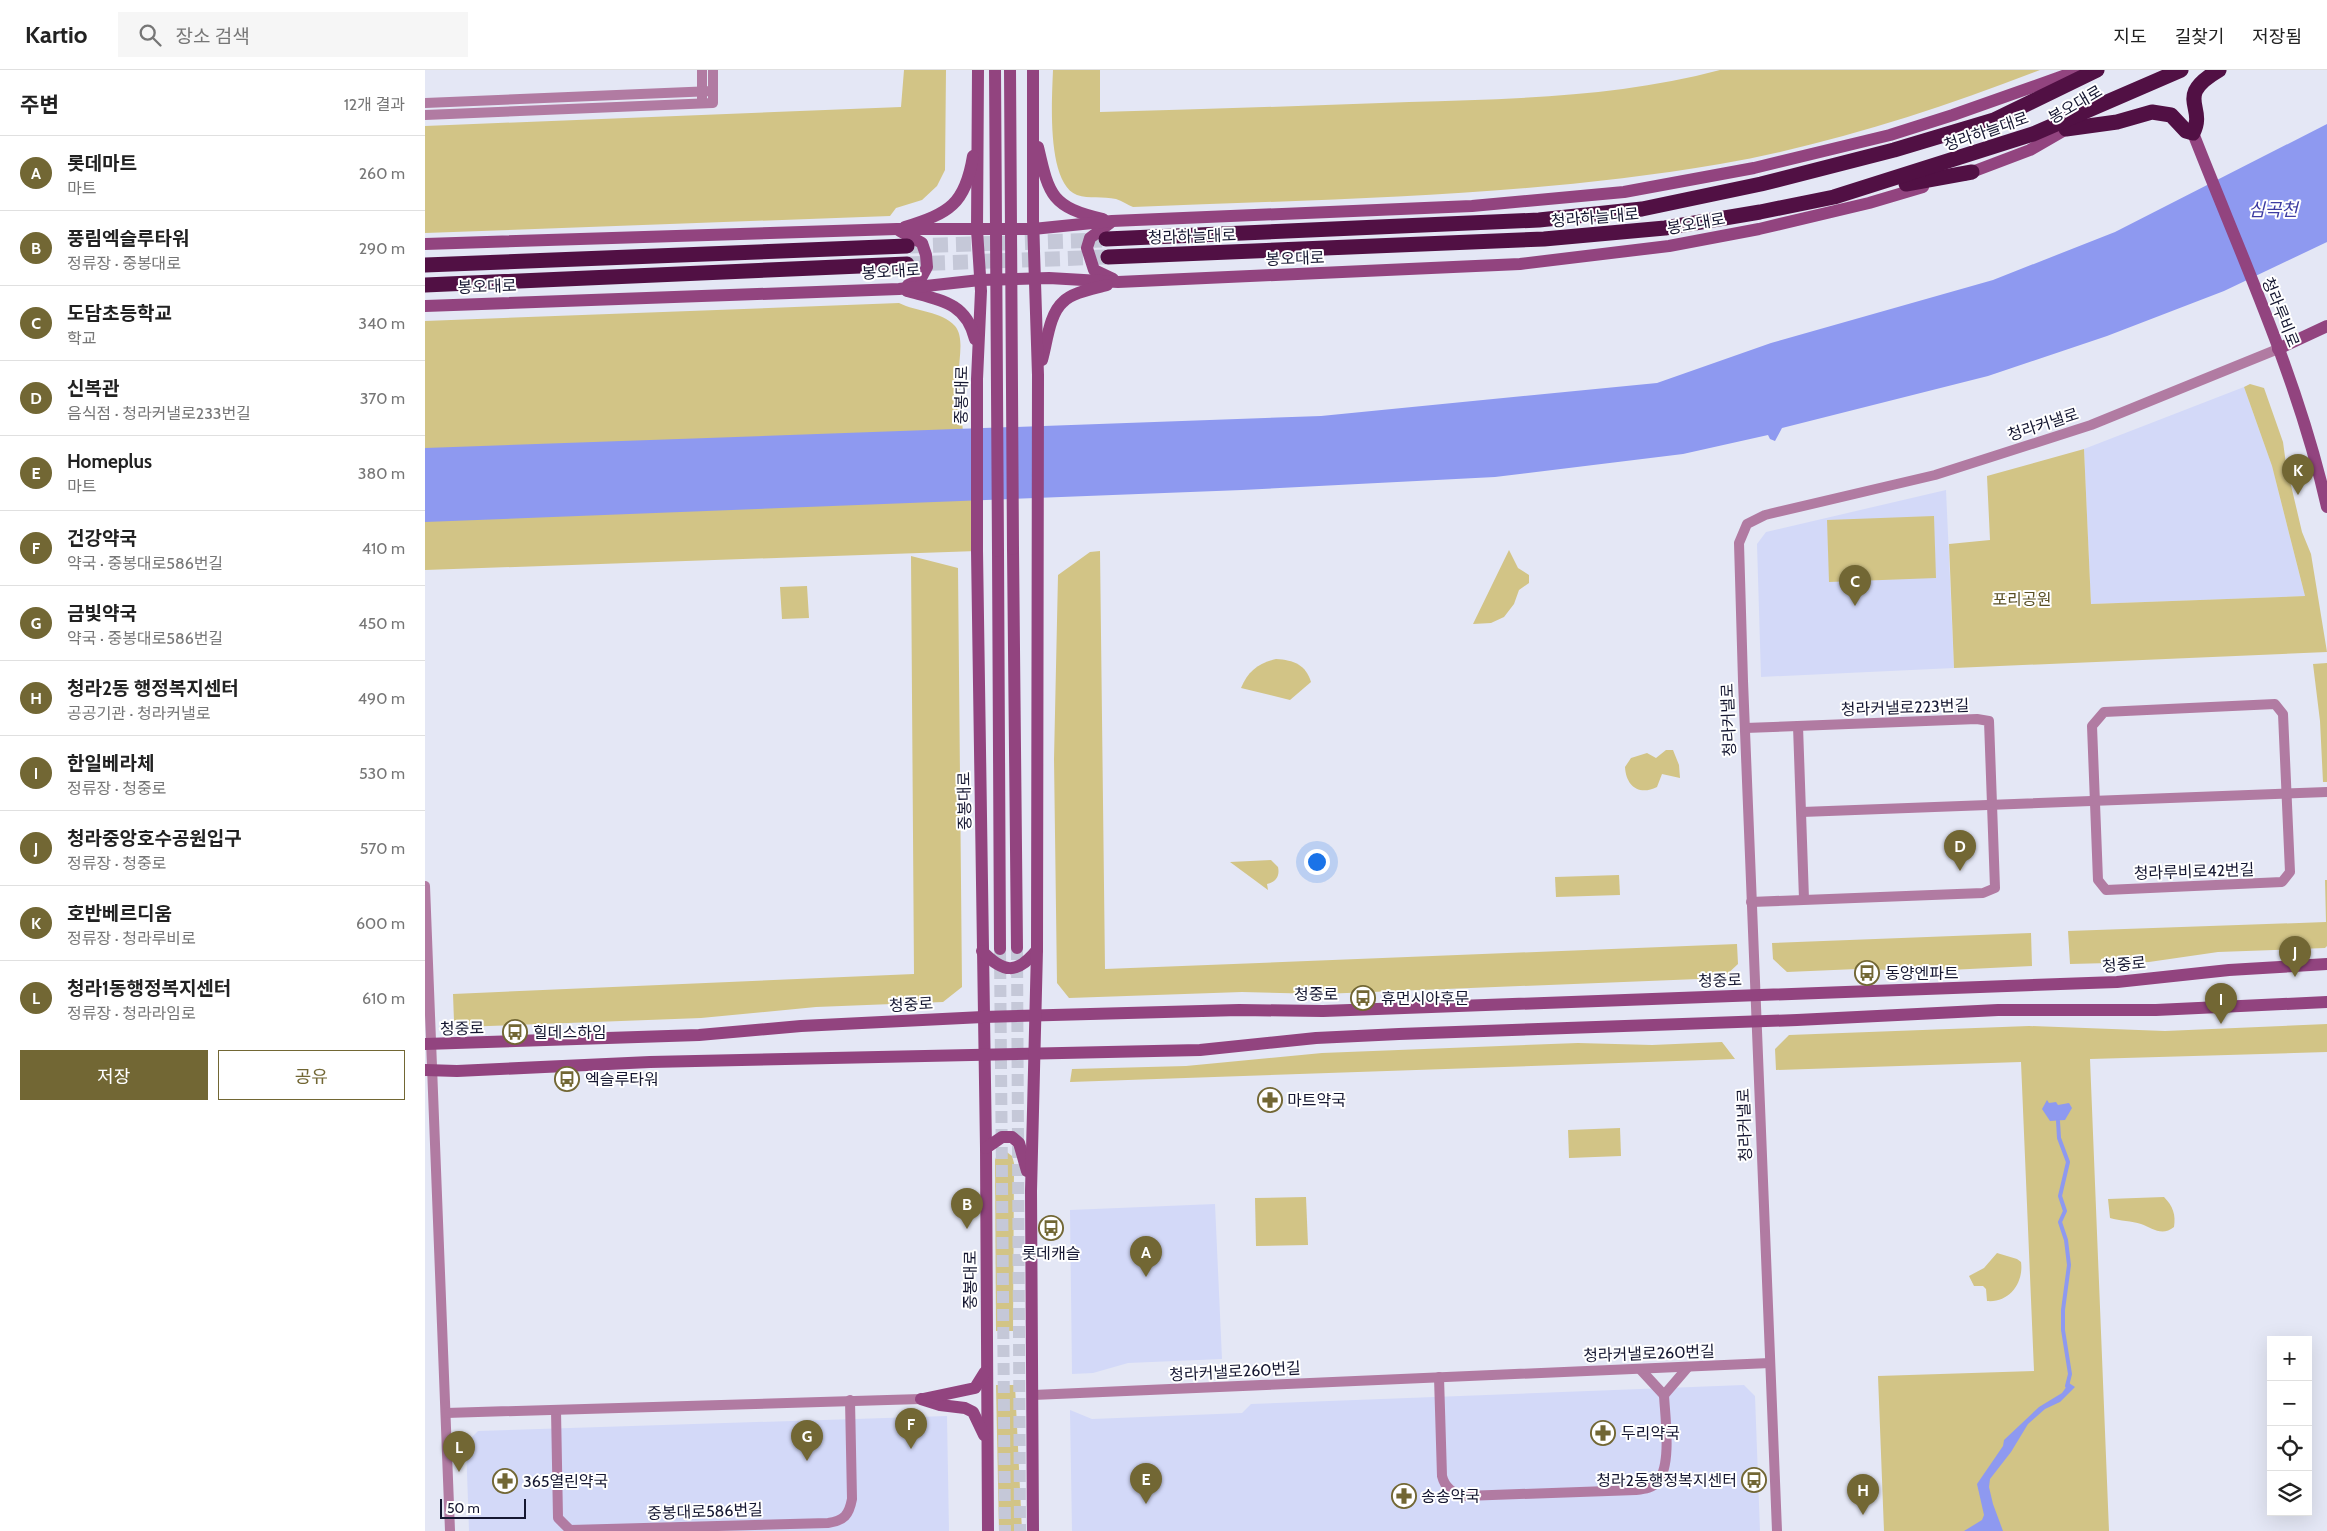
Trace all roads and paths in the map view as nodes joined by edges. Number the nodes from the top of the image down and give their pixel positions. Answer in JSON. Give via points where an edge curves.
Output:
{"nodes":[{"id":1,"x":702,"y":70,"type":"edge"},
{"id":2,"x":713,"y":70,"type":"edge"},
{"id":3,"x":978,"y":70,"type":"edge"},
{"id":4,"x":995,"y":70,"type":"edge"},
{"id":5,"x":1010,"y":70,"type":"edge"},
{"id":6,"x":1033,"y":70,"type":"edge"},
{"id":7,"x":2080,"y":70,"type":"edge"},
{"id":8,"x":2097,"y":70,"type":"edge"},
{"id":9,"x":2181,"y":70,"type":"edge"},
{"id":10,"x":2219,"y":70,"type":"edge"},
{"id":11,"x":2137,"y":89,"type":"junction"},
{"id":12,"x":713,"y":91,"type":"junction"},
{"id":13,"x":702,"y":92,"type":"junction"},
{"id":14,"x":425,"y":103,"type":"edge"},
{"id":15,"x":702,"y":104,"type":"junction"},
{"id":16,"x":425,"y":115,"type":"edge"},
{"id":17,"x":978,"y":120,"type":"junction"},
{"id":18,"x":1033,"y":125,"type":"junction"},
{"id":19,"x":2066,"y":129,"type":"junction"},
{"id":20,"x":2193,"y":133,"type":"junction"},
{"id":21,"x":1972,"y":172,"type":"junction"},
{"id":22,"x":1799,"y":204,"type":"junction"},
{"id":23,"x":1112,"y":221,"type":"junction"},
{"id":24,"x":897,"y":229,"type":"junction"},
{"id":25,"x":1033,"y":229,"type":"junction"},
{"id":26,"x":977,"y":230,"type":"junction"},
{"id":27,"x":1106,"y":239,"type":"tunnel mouth"},
{"id":28,"x":425,"y":244,"type":"edge"},
{"id":29,"x":907,"y":246,"type":"tunnel mouth"},
{"id":30,"x":1107,"y":258,"type":"tunnel mouth"},
{"id":31,"x":907,"y":264,"type":"tunnel mouth"},
{"id":32,"x":425,"y":265,"type":"edge"},
{"id":33,"x":1035,"y":278,"type":"junction"},
{"id":34,"x":980,"y":280,"type":"junction"},
{"id":35,"x":1118,"y":282,"type":"junction"},
{"id":36,"x":425,"y":285,"type":"edge"},
{"id":37,"x":899,"y":289,"type":"junction"},
{"id":38,"x":425,"y":306,"type":"edge"},
{"id":39,"x":2327,"y":326,"type":"edge"},
{"id":40,"x":2279,"y":349,"type":"junction"},
{"id":41,"x":1038,"y":375,"type":"junction"},
{"id":42,"x":977,"y":379,"type":"junction"},
{"id":43,"x":2327,"y":507,"type":"edge"},
{"id":44,"x":1798,"y":726,"type":"junction"},
{"id":45,"x":1745,"y":728,"type":"junction"},
{"id":46,"x":2327,"y":792,"type":"edge"},
{"id":47,"x":2287,"y":793,"type":"junction"},
{"id":48,"x":2094,"y":801,"type":"junction"},
{"id":49,"x":1991,"y":806,"type":"junction"},
{"id":50,"x":1802,"y":812,"type":"junction"},
{"id":51,"x":425,"y":886,"type":"edge"},
{"id":52,"x":1804,"y":899,"type":"junction"},
{"id":53,"x":1751,"y":902,"type":"junction"},
{"id":54,"x":1017,"y":948,"type":"tunnel mouth"},
{"id":55,"x":1000,"y":949,"type":"tunnel mouth"},
{"id":56,"x":1037,"y":950,"type":"junction"},
{"id":57,"x":982,"y":951,"type":"junction"},
{"id":58,"x":2327,"y":964,"type":"edge"},
{"id":59,"x":1755,"y":995,"type":"junction"},
{"id":60,"x":2327,"y":1002,"type":"edge"},
{"id":61,"x":1035,"y":1016,"type":"junction"},
{"id":62,"x":983,"y":1017,"type":"junction"},
{"id":63,"x":1756,"y":1020,"type":"junction"},
{"id":64,"x":428,"y":1044,"type":"edge"},
{"id":65,"x":984,"y":1055,"type":"junction"},
{"id":66,"x":1034,"y":1055,"type":"junction"},
{"id":67,"x":429,"y":1070,"type":"edge"},
{"id":68,"x":986,"y":1148,"type":"junction"},
{"id":69,"x":1031,"y":1191,"type":"junction"},
{"id":70,"x":1770,"y":1363,"type":"junction"},
{"id":71,"x":1688,"y":1367,"type":"junction"},
{"id":72,"x":1640,"y":1369,"type":"junction"},
{"id":73,"x":986,"y":1370,"type":"junction"},
{"id":74,"x":1439,"y":1377,"type":"junction"},
{"id":75,"x":1033,"y":1395,"type":"junction"},
{"id":76,"x":1664,"y":1395,"type":"junction"},
{"id":77,"x":921,"y":1399,"type":"junction"},
{"id":78,"x":850,"y":1400,"type":"junction"},
{"id":79,"x":556,"y":1410,"type":"junction"},
{"id":80,"x":446,"y":1413,"type":"junction"},
{"id":81,"x":987,"y":1441,"type":"junction"},
{"id":82,"x":450,"y":1531,"type":"edge"},
{"id":83,"x":988,"y":1531,"type":"edge"},
{"id":84,"x":1033,"y":1531,"type":"edge"},
{"id":85,"x":1777,"y":1531,"type":"edge"}],
"edges":[{"from":1,"to":13,"type":"street"},
{"from":2,"to":12,"type":"street"},
{"from":3,"to":17,"type":"main road","name":"중봉대로"},
{"from":4,"to":55,"type":"main road","bridge":true},
{"from":5,"to":54,"type":"main road","bridge":true},
{"from":6,"to":18,"type":"main road"},
{"from":7,"to":23,"type":"main road","name":"봉오대로","via":[[1890,135],[1754,168],[1624,192],[1472,206]]},
{"from":8,"to":27,"type":"highway","name":"청라하늘대로","via":[[1994,120],[1761,184],[1642,209],[1539,220]]},
{"from":9,"to":11,"type":"highway","name":"청라하늘대로"},
{"from":10,"to":20,"type":"highway","via":[[2196,88],[2193,104],[2197,126]]},
{"from":11,"to":19,"type":"main road","name":"봉오대로"},
{"from":11,"to":22,"type":"highway","name":"청라하늘대로","via":[[2033,134],[1925,170]]},
{"from":12,"to":13,"type":"street"},
{"from":12,"to":15,"type":"street","via":[[713,103]]},
{"from":13,"to":14,"type":"street"},
{"from":13,"to":15,"type":"street"},
{"from":15,"to":16,"type":"street"},
{"from":17,"to":24,"type":"main road","via":[[967,182],[960,198],[947,211]]},
{"from":17,"to":26,"type":"main road","name":"중봉대로"},
{"from":18,"to":23,"type":"main road","via":[[1047,187],[1069,209]]},
{"from":18,"to":25,"type":"main road"},
{"from":19,"to":20,"type":"highway","via":[[2117,122],[2152,112],[2171,116],[2185,131]]},
{"from":19,"to":21,"type":"main road","name":"봉오대로","via":[[2030,150]]},
{"from":20,"to":40,"type":"main road","name":"청라루비로"},
{"from":21,"to":22,"type":"highway"},
{"from":21,"to":35,"type":"main road","name":"봉오대로","via":[[1869,203],[1669,246],[1521,264],[1414,271]]},
{"from":22,"to":30,"type":"highway","name":"청라하늘대로","via":[[1665,228],[1544,239]]},
{"from":23,"to":25,"type":"main road","name":"봉오대로"},
{"from":23,"to":35,"type":"main road","via":[[1089,238],[1087,248],[1094,270]]},
{"from":24,"to":26,"type":"main road","name":"봉오대로"},
{"from":24,"to":28,"type":"main road","name":"봉오대로"},
{"from":24,"to":37,"type":"main road","via":[[921,243],[927,267],[920,280]]},
{"from":25,"to":26,"type":"main road","name":"봉오대로"},
{"from":25,"to":33,"type":"main road"},
{"from":26,"to":34,"type":"main road","name":"중봉대로"},
{"from":29,"to":32,"type":"highway","name":"봉오대로"},
{"from":31,"to":36,"type":"highway","name":"봉오대로"},
{"from":33,"to":34,"type":"main road","name":"봉오대로"},
{"from":33,"to":35,"type":"main road","name":"봉오대로"},
{"from":33,"to":41,"type":"main road"},
{"from":34,"to":37,"type":"main road","name":"봉오대로"},
{"from":34,"to":42,"type":"main road","name":"중봉대로"},
{"from":35,"to":41,"type":"main road","via":[[1084,291],[1063,301],[1055,315]]},
{"from":37,"to":38,"type":"main road","name":"봉오대로"},
{"from":37,"to":42,"type":"main road","via":[[944,301],[962,312],[975,340]]},
{"from":39,"to":40,"type":"main road","name":"청라커낼로"},
{"from":40,"to":43,"type":"main road","name":"청라루비로","via":[[2311,442]]},
{"from":40,"to":45,"type":"street","name":"청라커낼로","via":[[2091,425],[1935,475],[1765,515],[1747,524],[1739,543]]},
{"from":41,"to":56,"type":"main road"},
{"from":42,"to":57,"type":"main road","name":"중봉대로"},
{"from":44,"to":45,"type":"street","name":"청라커낼로223번길"},
{"from":44,"to":49,"type":"street","name":"청라커낼로223번길","via":[[1989,721]]},
{"from":44,"to":50,"type":"street"},
{"from":45,"to":53,"type":"street","name":"청라커낼로"},
{"from":46,"to":47,"type":"street"},
{"from":47,"to":48,"type":"street"},
{"from":47,"to":48,"type":"street","name":"청라루비로42번길","via":[[2283,714],[2275,704],[2265,704],[2103,712],[2092,726]]},
{"from":47,"to":48,"type":"street","name":"청라루비로42번길","via":[[2290,872],[2282,882],[2106,890],[2098,880]]},
{"from":48,"to":49,"type":"street"},
{"from":49,"to":50,"type":"street"},
{"from":49,"to":52,"type":"street","via":[[1995,888],[1983,893]]},
{"from":50,"to":52,"type":"street"},
{"from":51,"to":64,"type":"street"},
{"from":52,"to":53,"type":"street"},
{"from":53,"to":59,"type":"street","name":"청라커낼로"},
{"from":56,"to":57,"type":"main road","via":[[1029,960],[1012,969],[994,964]]},
{"from":56,"to":61,"type":"main road"},
{"from":57,"to":62,"type":"main road","name":"중봉대로"},
{"from":58,"to":59,"type":"main road","name":"청중로","via":[[2117,982]]},
{"from":59,"to":61,"type":"main road","name":"청중로","via":[[1332,1011],[1239,1010]]},
{"from":59,"to":63,"type":"street","name":"청라커낼로"},
{"from":60,"to":63,"type":"main road","via":[[2156,1010],[1998,1010]]},
{"from":61,"to":62,"type":"main road","name":"청중로"},
{"from":61,"to":66,"type":"main road"},
{"from":62,"to":64,"type":"main road","name":"청중로","via":[[801,1026],[699,1035]]},
{"from":62,"to":65,"type":"main road","name":"중봉대로"},
{"from":63,"to":66,"type":"main road","via":[[1315,1038],[1200,1050]]},
{"from":63,"to":70,"type":"street","name":"청라커낼로"},
{"from":64,"to":67,"type":"street"},
{"from":65,"to":66,"type":"main road"},
{"from":65,"to":67,"type":"main road"},
{"from":65,"to":68,"type":"main road","name":"중봉대로"},
{"from":66,"to":69,"type":"main road"},
{"from":67,"to":80,"type":"street"},
{"from":68,"to":69,"type":"main road","via":[[1002,1138],[1013,1137],[1019,1143],[1025,1160]]},
{"from":68,"to":73,"type":"main road","name":"중봉대로"},
{"from":69,"to":75,"type":"main road"},
{"from":70,"to":71,"type":"street","name":"청라커낼로260번길"},
{"from":70,"to":85,"type":"street","name":"청라커낼로"},
{"from":71,"to":72,"type":"street","name":"청라커낼로260번길"},
{"from":71,"to":76,"type":"street"},
{"from":72,"to":74,"type":"street","name":"청라커낼로260번길"},
{"from":72,"to":76,"type":"street"},
{"from":73,"to":77,"type":"main road","via":[[975,1388]]},
{"from":73,"to":81,"type":"main road","name":"중봉대로"},
{"from":74,"to":75,"type":"street","name":"청라커낼로260번길"},
{"from":74,"to":76,"type":"street","via":[[1442,1476],[1449,1489],[1465,1496],[1650,1487],[1661,1477],[1665,1465]]},
{"from":75,"to":84,"type":"main road"},
{"from":77,"to":78,"type":"street"},
{"from":77,"to":81,"type":"main road","via":[[973,1412]]},
{"from":78,"to":79,"type":"street"},
{"from":78,"to":79,"type":"street","name":"중봉대로586번길","via":[[850,1511],[839,1522],[828,1523],[569,1530],[558,1518]]},
{"from":79,"to":80,"type":"street"},
{"from":80,"to":82,"type":"street"},
{"from":81,"to":83,"type":"main road","name":"중봉대로"}]}
